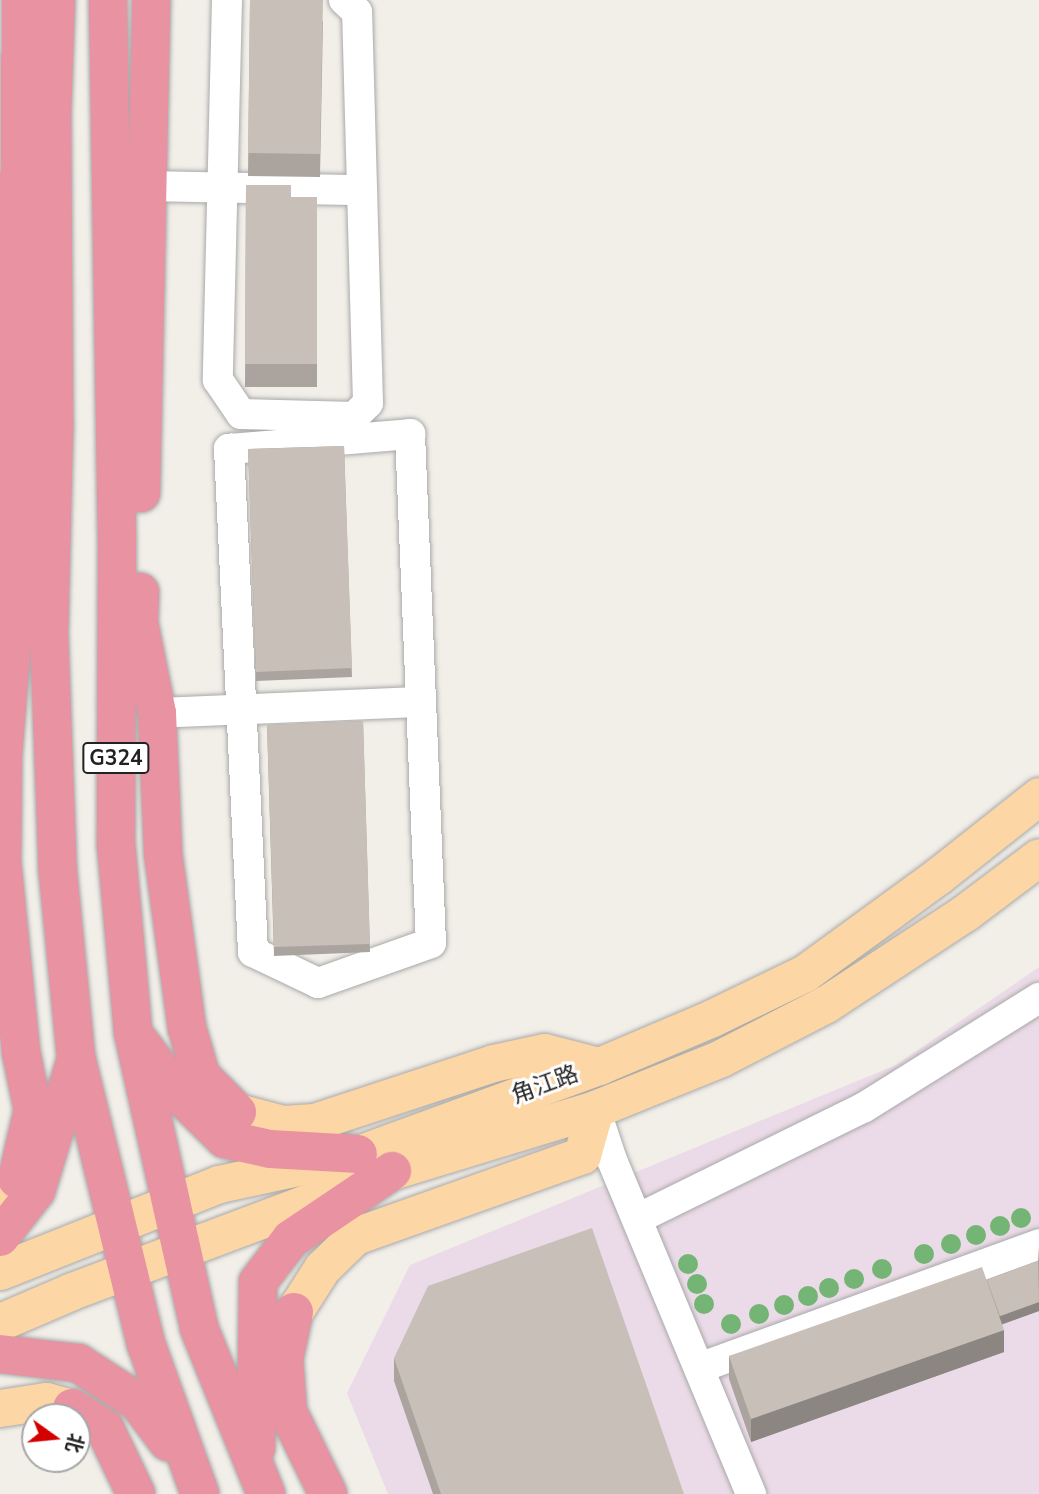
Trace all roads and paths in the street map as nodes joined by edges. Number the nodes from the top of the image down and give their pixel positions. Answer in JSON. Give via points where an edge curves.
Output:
{"nodes":[{"id":1,"x":21,"y":0,"type":"edge"},
{"id":2,"x":55,"y":0,"type":"edge"},
{"id":3,"x":108,"y":0,"type":"edge"},
{"id":4,"x":150,"y":0,"type":"edge"},
{"id":5,"x":227,"y":0,"type":"edge"},
{"id":6,"x":344,"y":0,"type":"edge"},
{"id":7,"x":52,"y":112,"type":"junction"},
{"id":8,"x":147,"y":186,"type":"junction"},
{"id":9,"x":223,"y":188,"type":"junction"},
{"id":10,"x":362,"y":190,"type":"junction"},
{"id":11,"x":113,"y":274,"type":"junction"},
{"id":12,"x":54,"y":432,"type":"junction"},
{"id":13,"x":117,"y":542,"type":"junction"},
{"id":14,"x":49,"y":633,"type":"junction"},
{"id":15,"x":421,"y":702,"type":"junction"},
{"id":16,"x":241,"y":710,"type":"junction"},
{"id":17,"x":157,"y":713,"type":"junction"},
{"id":18,"x":1,"y":755,"type":"edge"},
{"id":19,"x":1039,"y":796,"type":"edge"},
{"id":20,"x":1039,"y":857,"type":"edge"},
{"id":21,"x":58,"y":873,"type":"junction"},
{"id":22,"x":1038,"y":1001,"type":"edge"},
{"id":23,"x":133,"y":1032,"type":"junction"},
{"id":24,"x":76,"y":1057,"type":"junction"},
{"id":25,"x":599,"y":1066,"type":"junction"},
{"id":26,"x":595,"y":1109,"type":"junction"},
{"id":27,"x":237,"y":1112,"type":"joint"},
{"id":28,"x":358,"y":1154,"type":"junction"},
{"id":29,"x":392,"y":1171,"type":"junction"},
{"id":30,"x":8,"y":1188,"type":"edge"},
{"id":31,"x":170,"y":1204,"type":"junction"},
{"id":32,"x":637,"y":1219,"type":"junction"},
{"id":33,"x":118,"y":1225,"type":"junction"},
{"id":34,"x":0,"y":1237,"type":"edge"},
{"id":35,"x":1039,"y":1244,"type":"edge"},
{"id":36,"x":181,"y":1251,"type":"junction"},
{"id":37,"x":128,"y":1270,"type":"junction"},
{"id":38,"x":0,"y":1271,"type":"edge"},
{"id":39,"x":294,"y":1312,"type":"joint"},
{"id":40,"x":0,"y":1322,"type":"edge"},
{"id":41,"x":0,"y":1354,"type":"edge"},
{"id":42,"x":699,"y":1368,"type":"junction"},
{"id":43,"x":33,"y":1403,"type":"edge"},
{"id":44,"x":53,"y":1403,"type":"edge"},
{"id":45,"x":21,"y":1405,"type":"edge"},
{"id":46,"x":0,"y":1408,"type":"edge"},
{"id":47,"x":91,"y":1420,"type":"edge"},
{"id":48,"x":196,"y":1483,"type":"edge"},
{"id":49,"x":261,"y":1483,"type":"edge"},
{"id":50,"x":136,"y":1494,"type":"edge"},
{"id":51,"x":328,"y":1494,"type":"edge"},
{"id":52,"x":751,"y":1494,"type":"edge"}],
"edges":[{"from":1,"to":18,"type":"highway","via":[[16,593]]},
{"from":2,"to":7,"type":"highway","number":"G324"},
{"from":3,"to":11,"type":"highway","number":"G324"},
{"from":4,"to":8,"type":"highway"},
{"from":5,"to":9,"type":"lane"},
{"from":6,"to":10,"type":"lane","via":[[357,12]]},
{"from":7,"to":11,"type":"highway","via":[[71,167],[67,277],[79,304],[97,304]]},
{"from":7,"to":12,"type":"highway","number":"G324"},
{"from":8,"to":9,"type":"lane"},
{"from":8,"to":17,"type":"highway","via":[[139,623]]},
{"from":9,"to":10,"type":"lane"},
{"from":9,"to":10,"type":"lane","via":[[218,380],[242,414],[354,417],[368,403]]},
{"from":11,"to":13,"type":"highway","number":"G324"},
{"from":12,"to":13,"type":"highway","via":[[72,402],[89,401],[98,421],[94,510]]},
{"from":12,"to":14,"type":"highway","number":"G324"},
{"from":13,"to":23,"type":"highway","number":"G324","via":[[116,844]]},
{"from":14,"to":18,"type":"highway"},
{"from":14,"to":21,"type":"highway","number":"G324"},
{"from":15,"to":16,"type":"lane"},
{"from":15,"to":16,"type":"lane","via":[[431,943],[318,983],[253,951]]},
{"from":15,"to":16,"type":"lane","via":[[410,434],[229,449]]},
{"from":16,"to":17,"type":"lane"},
{"from":17,"to":27,"type":"highway","via":[[163,853],[187,1028],[201,1076]]},
{"from":18,"to":21,"type":"highway"},
{"from":18,"to":30,"type":"highway","via":[[2,863],[21,1052],[33,1110]]},
{"from":19,"to":25,"type":"main road","name":"角江路","via":[[805,974]]},
{"from":20,"to":26,"type":"main road","name":"角江路","via":[[966,912],[826,1004],[721,1058]]},
{"from":21,"to":24,"type":"highway","number":"G324"},
{"from":22,"to":32,"type":"lane","via":[[863,1108]]},
{"from":23,"to":28,"type":"highway","via":[[178,1093],[225,1139],[270,1149]]},
{"from":23,"to":31,"type":"highway","number":"G324"},
{"from":24,"to":33,"type":"highway","number":"G324"},
{"from":24,"to":34,"type":"highway","via":[[36,1191]]},
{"from":25,"to":27,"type":"main road","via":[[544,1052],[493,1063],[314,1122],[283,1125]]},
{"from":25,"to":28,"type":"main road","name":"角江路"},
{"from":26,"to":29,"type":"main road","name":"角江路"},
{"from":26,"to":32,"type":"lane"},
{"from":26,"to":39,"type":"main road","via":[[582,1156],[355,1236],[322,1268]]},
{"from":28,"to":31,"type":"main road","name":"角江路","via":[[219,1184]]},
{"from":29,"to":36,"type":"main road","name":"角江路"},
{"from":29,"to":49,"type":"highway","via":[[291,1239],[258,1282]]},
{"from":31,"to":33,"type":"main road","name":"角江路"},
{"from":31,"to":36,"type":"highway","number":"G324"},
{"from":32,"to":42,"type":"lane"},
{"from":33,"to":37,"type":"highway","number":"G324"},
{"from":33,"to":38,"type":"main road","name":"角江路"},
{"from":35,"to":42,"type":"lane"},
{"from":36,"to":37,"type":"main road","name":"角江路"},
{"from":36,"to":49,"type":"highway","number":"G324","via":[[199,1328]]},
{"from":37,"to":40,"type":"main road","name":"角江路"},
{"from":37,"to":48,"type":"highway","number":"G324","via":[[146,1344]]},
{"from":39,"to":51,"type":"highway","via":[[284,1359],[288,1412]]},
{"from":41,"to":48,"type":"highway","via":[[78,1363],[138,1402]]},
{"from":42,"to":52,"type":"lane"},
{"from":43,"to":44,"type":"main road"},
{"from":45,"to":46,"type":"main road"},
{"from":47,"to":50,"type":"highway","via":[[105,1429]]}]}
